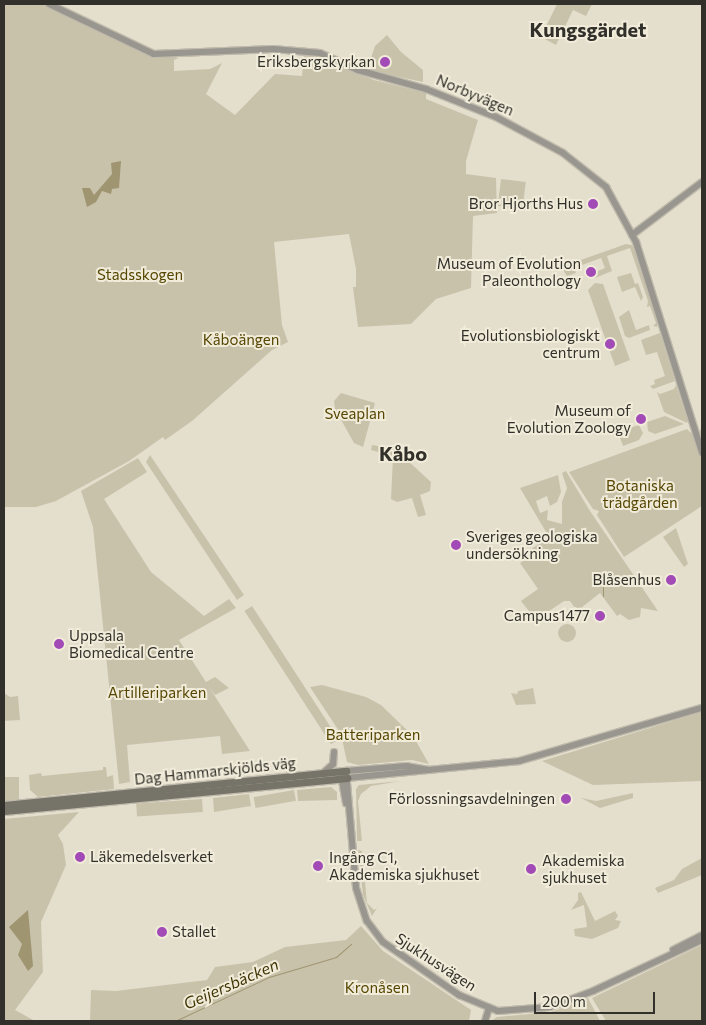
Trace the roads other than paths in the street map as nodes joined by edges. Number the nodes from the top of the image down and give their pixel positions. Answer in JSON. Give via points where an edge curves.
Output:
{"nodes":[{"id":1,"x":49,"y":4,"type":"edge"},
{"id":2,"x":702,"y":182,"type":"edge"},
{"id":3,"x":632,"y":236,"type":"junction"},
{"id":4,"x":702,"y":453,"type":"edge"},
{"id":5,"x":702,"y":708,"type":"edge"},
{"id":6,"x":334,"y":752,"type":"dead end"},
{"id":7,"x":322,"y":774,"type":"junction"},
{"id":8,"x":344,"y":775,"type":"junction"},
{"id":9,"x":4,"y":805,"type":"edge"},
{"id":10,"x":4,"y":811,"type":"edge"},
{"id":11,"x":702,"y":935,"type":"edge"},
{"id":12,"x":702,"y":940,"type":"edge"},
{"id":13,"x":635,"y":971,"type":"junction"},
{"id":14,"x":489,"y":1008,"type":"junction"},
{"id":15,"x":484,"y":1021,"type":"edge"}],
"edges":[{"from":1,"to":3,"type":"street","name":"Norbyvägen","via":[[154,54],[273,49],[310,51],[366,73],[426,89],[510,123],[587,170],[611,194]]},
{"from":2,"to":3,"type":"street"},
{"from":3,"to":4,"type":"street","name":"Norbyvägen"},
{"from":5,"to":8,"type":"street","name":"Dag Hammarskjölds väg","via":[[519,761]]},
{"from":6,"to":7,"type":"street","via":[[333,764]]},
{"from":7,"to":8,"type":"main road","name":"Dag Hammarskjölds väg"},
{"from":7,"to":9,"type":"main road","name":"Dag Hammarskjölds väg"},
{"from":8,"to":10,"type":"main road","name":"Dag Hammarskjölds väg"},
{"from":8,"to":14,"type":"street","name":"Sjukhusvägen","via":[[357,896],[370,927],[401,956],[459,995]]},
{"from":11,"to":13,"type":"street","name":"Sjukhusvägen"},
{"from":12,"to":13,"type":"street","name":"Sjukhusvägen"},
{"from":13,"to":14,"type":"street","name":"Sjukhusvägen","via":[[550,1007],[515,1012]]},
{"from":14,"to":15,"type":"street"}]}
